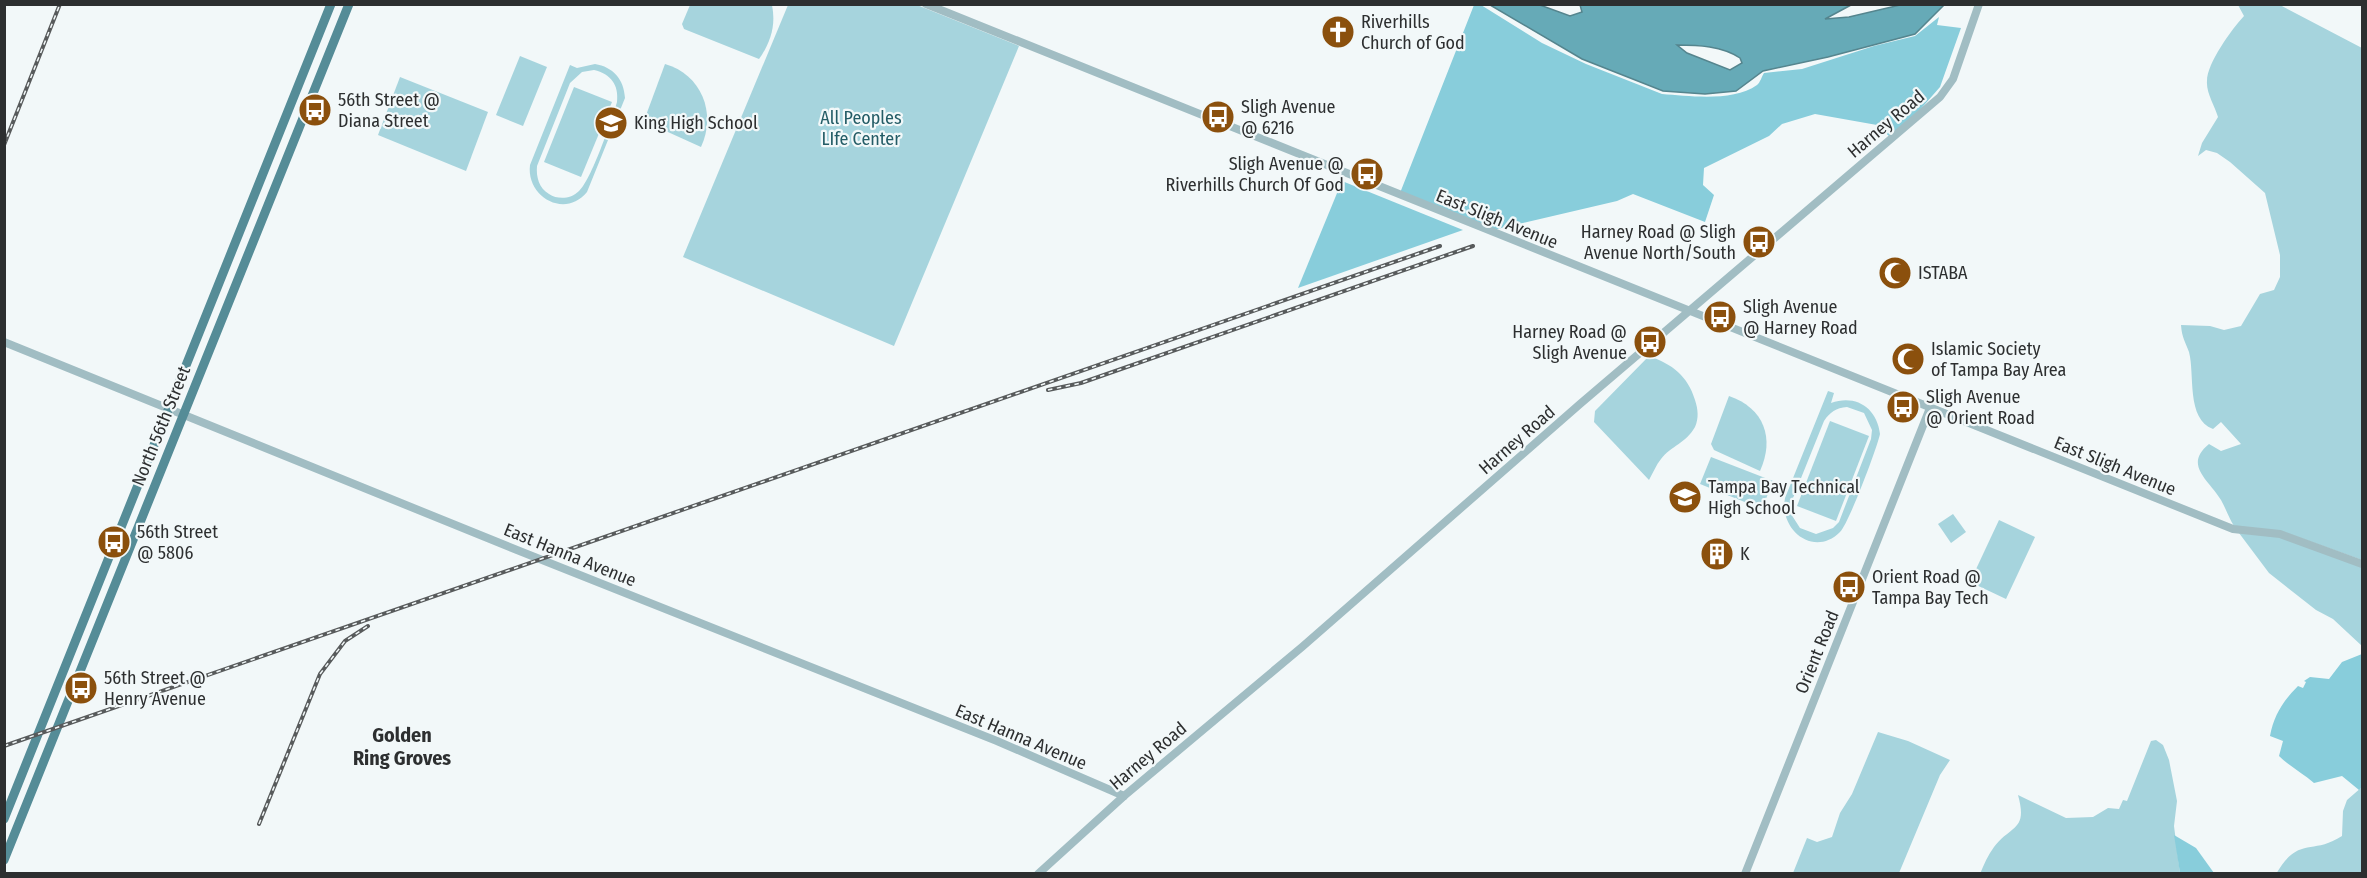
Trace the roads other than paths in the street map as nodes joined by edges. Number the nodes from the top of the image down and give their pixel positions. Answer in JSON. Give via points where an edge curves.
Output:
{"nodes":[{"id":1,"x":331,"y":4,"type":"edge"},
{"id":2,"x":349,"y":4,"type":"edge"},
{"id":3,"x":926,"y":4,"type":"edge"},
{"id":4,"x":1979,"y":4,"type":"edge"},
{"id":5,"x":215,"y":294,"type":"junction"},
{"id":6,"x":230,"y":300,"type":"junction"},
{"id":7,"x":1689,"y":312,"type":"junction"},
{"id":8,"x":4,"y":342,"type":"edge"},
{"id":9,"x":170,"y":408,"type":"junction"},
{"id":10,"x":1930,"y":408,"type":"junction"},
{"id":11,"x":184,"y":414,"type":"junction"},
{"id":12,"x":110,"y":557,"type":"junction"},
{"id":13,"x":124,"y":563,"type":"junction"},
{"id":14,"x":2362,"y":564,"type":"edge"},
{"id":15,"x":1124,"y":796,"type":"junction"},
{"id":16,"x":4,"y":819,"type":"edge"},
{"id":17,"x":4,"y":860,"type":"edge"},
{"id":18,"x":1038,"y":873,"type":"edge"},
{"id":19,"x":1745,"y":873,"type":"edge"}],
"edges":[{"from":1,"to":5,"type":"main road","name":"North 56th Street"},
{"from":2,"to":6,"type":"main road","name":"North 56th Street"},
{"from":3,"to":7,"type":"street","name":"East Sligh Avenue"},
{"from":4,"to":7,"type":"street","name":"Harney Road","via":[[1953,79],[1940,98]]},
{"from":5,"to":6,"type":"main road"},
{"from":5,"to":9,"type":"main road","name":"North 56th Street"},
{"from":6,"to":11,"type":"main road","name":"North 56th Street"},
{"from":7,"to":10,"type":"street","name":"East Sligh Avenue"},
{"from":7,"to":15,"type":"street","name":"Harney Road"},
{"from":8,"to":9,"type":"street","name":"East Hanna Avenue"},
{"from":9,"to":11,"type":"street","name":"East Hanna Avenue"},
{"from":9,"to":12,"type":"main road","name":"North 56th Street"},
{"from":10,"to":14,"type":"street","name":"East Sligh Avenue","via":[[2233,529],[2280,534]]},
{"from":10,"to":19,"type":"street","name":"Orient Road"},
{"from":11,"to":13,"type":"main road","name":"North 56th Street"},
{"from":11,"to":15,"type":"street","name":"East Hanna Avenue","via":[[997,741]]},
{"from":12,"to":13,"type":"main road"},
{"from":12,"to":16,"type":"main road","name":"North 56th Street"},
{"from":13,"to":17,"type":"main road","name":"North 56th Street"},
{"from":15,"to":18,"type":"street","name":"Harney Road"}]}
